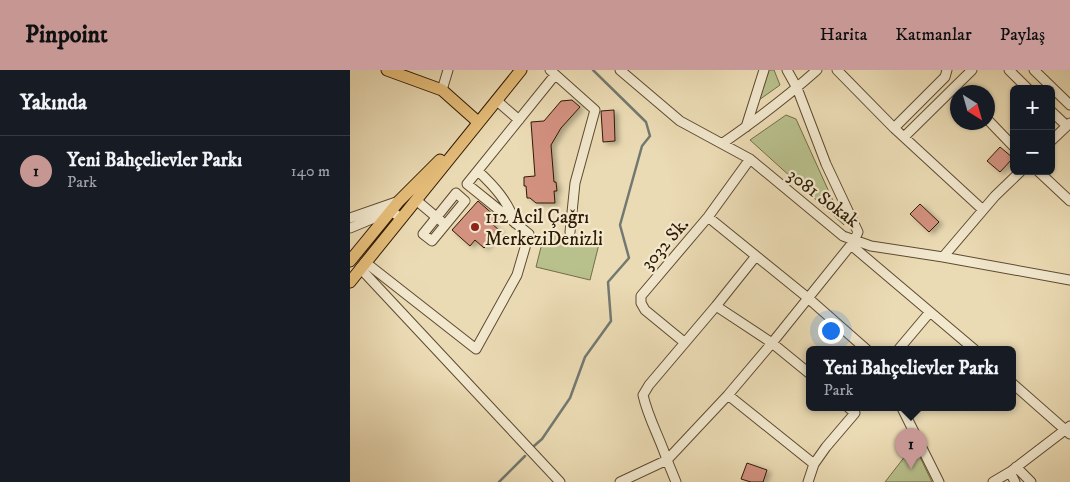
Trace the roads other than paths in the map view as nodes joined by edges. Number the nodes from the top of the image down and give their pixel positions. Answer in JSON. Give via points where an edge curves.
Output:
{"nodes":[{"id":1,"x":387,"y":70,"type":"edge"},
{"id":2,"x":448,"y":70,"type":"edge"},
{"id":3,"x":521,"y":70,"type":"edge"},
{"id":4,"x":620,"y":70,"type":"edge"},
{"id":5,"x":764,"y":70,"type":"edge"},
{"id":6,"x":786,"y":70,"type":"edge"},
{"id":7,"x":817,"y":70,"type":"edge"},
{"id":8,"x":837,"y":70,"type":"edge"},
{"id":9,"x":972,"y":70,"type":"edge"},
{"id":10,"x":1009,"y":70,"type":"edge"},
{"id":11,"x":1034,"y":70,"type":"edge"},
{"id":12,"x":552,"y":72,"type":"edge"},
{"id":13,"x":946,"y":74,"type":"edge"},
{"id":14,"x":955,"y":85,"type":"edge"},
{"id":15,"x":961,"y":85,"type":"edge"},
{"id":16,"x":1024,"y":85,"type":"edge"},
{"id":17,"x":797,"y":88,"type":"junction"},
{"id":18,"x":442,"y":90,"type":"junction"},
{"id":19,"x":950,"y":96,"type":"edge"},
{"id":20,"x":496,"y":100,"type":"junction"},
{"id":21,"x":1070,"y":105,"type":"edge"},
{"id":22,"x":1055,"y":114,"type":"edge"},
{"id":23,"x":519,"y":120,"type":"junction"},
{"id":24,"x":478,"y":122,"type":"junction"},
{"id":25,"x":1068,"y":124,"type":"edge"},
{"id":26,"x":746,"y":127,"type":"junction"},
{"id":27,"x":995,"y":127,"type":"edge"},
{"id":28,"x":894,"y":128,"type":"junction"},
{"id":29,"x":904,"y":137,"type":"junction"},
{"id":30,"x":1055,"y":137,"type":"edge"},
{"id":31,"x":464,"y":139,"type":"junction"},
{"id":32,"x":723,"y":143,"type":"junction"},
{"id":33,"x":1010,"y":143,"type":"edge"},
{"id":34,"x":750,"y":159,"type":"junction"},
{"id":35,"x":478,"y":171,"type":"junction"},
{"id":36,"x":1017,"y":175,"type":"edge"},
{"id":37,"x":1042,"y":175,"type":"edge"},
{"id":38,"x":399,"y":201,"type":"junction"},
{"id":39,"x":1070,"y":201,"type":"edge"},
{"id":40,"x":413,"y":204,"type":"junction"},
{"id":41,"x":983,"y":210,"type":"junction"},
{"id":42,"x":391,"y":211,"type":"junction"},
{"id":43,"x":437,"y":217,"type":"junction"},
{"id":44,"x":708,"y":217,"type":"junction"},
{"id":45,"x":350,"y":218,"type":"edge"},
{"id":46,"x":401,"y":218,"type":"junction"},
{"id":47,"x":516,"y":223,"type":"junction"},
{"id":48,"x":445,"y":224,"type":"junction"},
{"id":49,"x":350,"y":228,"type":"edge"},
{"id":50,"x":570,"y":232,"type":"dead end"},
{"id":51,"x":853,"y":243,"type":"junction"},
{"id":52,"x":756,"y":256,"type":"junction"},
{"id":53,"x":943,"y":257,"type":"junction"},
{"id":54,"x":350,"y":261,"type":"edge"},
{"id":55,"x":363,"y":265,"type":"junction"},
{"id":56,"x":1070,"y":280,"type":"edge"},
{"id":57,"x":350,"y":282,"type":"edge"},
{"id":58,"x":808,"y":298,"type":"junction"},
{"id":59,"x":716,"y":306,"type":"junction"},
{"id":60,"x":930,"y":312,"type":"junction"},
{"id":61,"x":684,"y":342,"type":"junction"},
{"id":62,"x":772,"y":344,"type":"junction"},
{"id":63,"x":862,"y":346,"type":"edge"},
{"id":64,"x":901,"y":346,"type":"edge"},
{"id":65,"x":970,"y":346,"type":"edge"},
{"id":66,"x":806,"y":371,"type":"edge"},
{"id":67,"x":1016,"y":386,"type":"edge"},
{"id":68,"x":728,"y":394,"type":"junction"},
{"id":69,"x":853,"y":411,"type":"edge"},
{"id":70,"x":904,"y":411,"type":"edge"},
{"id":71,"x":1068,"y":429,"type":"edge"},
{"id":72,"x":667,"y":460,"type":"junction"},
{"id":73,"x":814,"y":464,"type":"junction"},
{"id":74,"x":1013,"y":469,"type":"junction"},
{"id":75,"x":560,"y":482,"type":"edge"},
{"id":76,"x":620,"y":482,"type":"edge"},
{"id":77,"x":676,"y":482,"type":"edge"},
{"id":78,"x":808,"y":482,"type":"edge"},
{"id":79,"x":939,"y":482,"type":"edge"},
{"id":80,"x":993,"y":482,"type":"edge"},
{"id":81,"x":1015,"y":482,"type":"edge"},
{"id":82,"x":1031,"y":482,"type":"edge"}],
"edges":[{"from":1,"to":18,"type":"main road"},
{"from":2,"to":18,"type":"street"},
{"from":3,"to":20,"type":"main road"},
{"from":4,"to":32,"type":"street","name":"3081 Sokak","via":[[680,121]]},
{"from":5,"to":26,"type":"street"},
{"from":6,"to":17,"type":"street"},
{"from":7,"to":17,"type":"street"},
{"from":8,"to":28,"type":"street"},
{"from":9,"to":15,"type":"street"},
{"from":10,"to":16,"type":"street"},
{"from":11,"to":21,"type":"street"},
{"from":12,"to":23,"type":"street"},
{"from":12,"to":50,"type":"street","via":[[595,110],[576,183]]},
{"from":13,"to":14,"type":"street"},
{"from":13,"to":28,"type":"street"},
{"from":17,"to":26,"type":"street"},
{"from":17,"to":51,"type":"street","via":[[816,140],[858,232]]},
{"from":18,"to":24,"type":"main road"},
{"from":19,"to":29,"type":"street"},
{"from":20,"to":23,"type":"street"},
{"from":20,"to":24,"type":"main road"},
{"from":22,"to":25,"type":"street"},
{"from":23,"to":35,"type":"street"},
{"from":24,"to":31,"type":"main road"},
{"from":25,"to":30,"type":"street"},
{"from":26,"to":32,"type":"street"},
{"from":27,"to":33,"type":"street"},
{"from":28,"to":29,"type":"street"},
{"from":29,"to":41,"type":"street"},
{"from":31,"to":38,"type":"main road"},
{"from":31,"to":40,"type":"main road"},
{"from":32,"to":34,"type":"street","name":"3081 Sokak"},
{"from":34,"to":44,"type":"street","name":"3032 Sk."},
{"from":34,"to":51,"type":"street","name":"3081 Sokak"},
{"from":35,"to":47,"type":"street","via":[[502,197]]},
{"from":35,"to":47,"type":"street","via":[[467,184]]},
{"from":36,"to":41,"type":"street"},
{"from":37,"to":39,"type":"street"},
{"from":38,"to":40,"type":"street"},
{"from":38,"to":42,"type":"main road"},
{"from":38,"to":45,"type":"street"},
{"from":40,"to":43,"type":"street"},
{"from":40,"to":46,"type":"main road"},
{"from":41,"to":53,"type":"street"},
{"from":42,"to":46,"type":"street"},
{"from":42,"to":49,"type":"street"},
{"from":42,"to":54,"type":"main road"},
{"from":43,"to":48,"type":"street"},
{"from":43,"to":48,"type":"street","via":[[423,234],[432,241]]},
{"from":43,"to":48,"type":"street","via":[[456,193],[465,200]]},
{"from":44,"to":52,"type":"street"},
{"from":44,"to":61,"type":"street","name":"3032 Sk.","via":[[641,296],[645,310]]},
{"from":46,"to":55,"type":"main road"},
{"from":47,"to":55,"type":"street","via":[[529,234],[517,275],[476,349]]},
{"from":51,"to":53,"type":"street","name":"3081 Sokak"},
{"from":51,"to":58,"type":"street"},
{"from":51,"to":60,"type":"street"},
{"from":52,"to":58,"type":"street"},
{"from":52,"to":59,"type":"street"},
{"from":53,"to":56,"type":"street","name":"3081 Sokak"},
{"from":55,"to":57,"type":"main road"},
{"from":55,"to":75,"type":"street"},
{"from":58,"to":62,"type":"street"},
{"from":58,"to":63,"type":"street"},
{"from":59,"to":61,"type":"street"},
{"from":59,"to":62,"type":"street"},
{"from":60,"to":64,"type":"street"},
{"from":60,"to":65,"type":"street"},
{"from":61,"to":72,"type":"street","via":[[643,395]]},
{"from":62,"to":66,"type":"street"},
{"from":62,"to":68,"type":"street"},
{"from":67,"to":71,"type":"street"},
{"from":68,"to":72,"type":"street"},
{"from":68,"to":73,"type":"street"},
{"from":69,"to":73,"type":"street","via":[[855,413]]},
{"from":70,"to":79,"type":"street"},
{"from":71,"to":74,"type":"street"},
{"from":72,"to":76,"type":"street"},
{"from":72,"to":77,"type":"street"},
{"from":73,"to":78,"type":"street"},
{"from":74,"to":80,"type":"street"},
{"from":74,"to":81,"type":"street"},
{"from":74,"to":82,"type":"street"}]}
